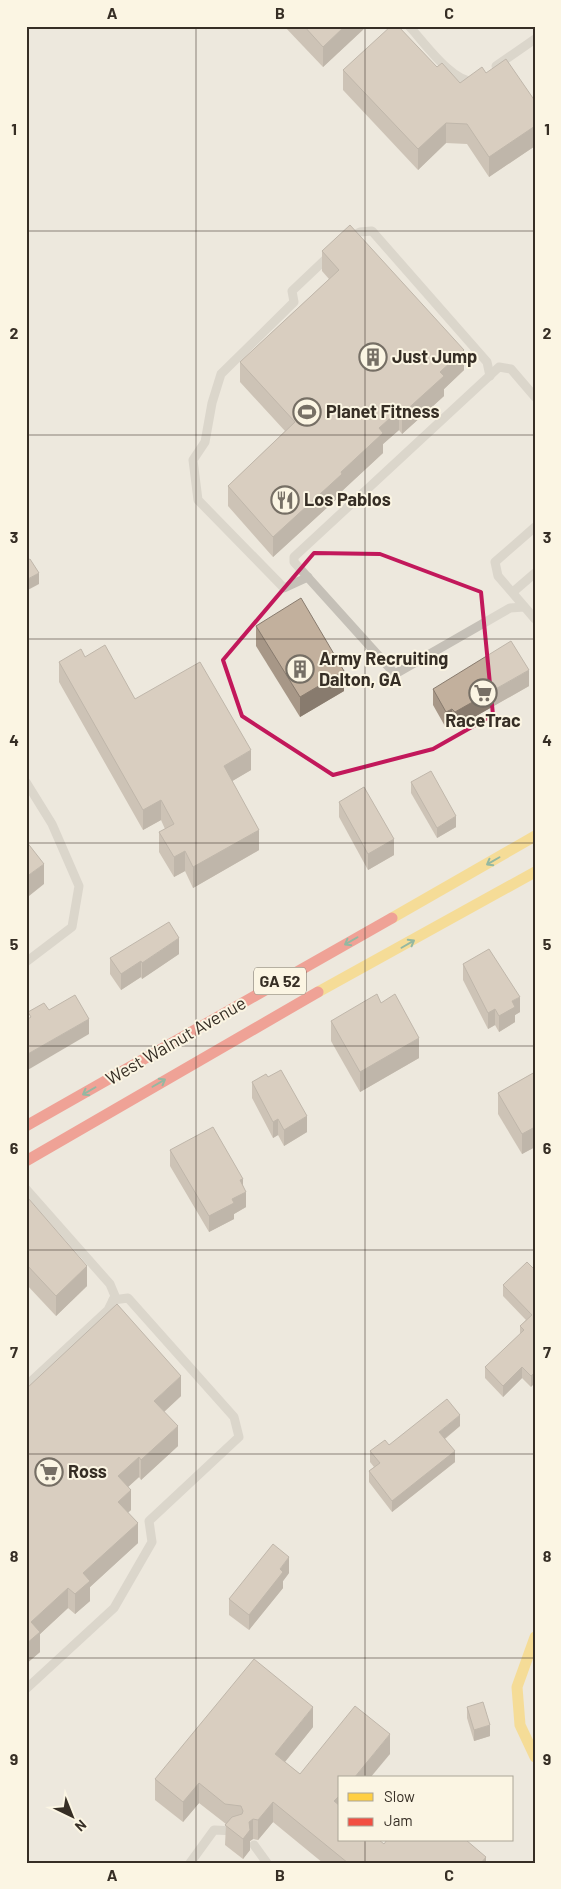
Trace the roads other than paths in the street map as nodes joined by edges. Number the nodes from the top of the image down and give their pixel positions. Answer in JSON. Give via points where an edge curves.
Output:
{"nodes":[{"id":1,"x":409,"y":26,"type":"edge"},
{"id":2,"x":535,"y":39,"type":"edge"},
{"id":3,"x":490,"y":376,"type":"junction"},
{"id":4,"x":535,"y":397,"type":"edge"},
{"id":5,"x":535,"y":527,"type":"edge"},
{"id":6,"x":535,"y":573,"type":"edge"},
{"id":7,"x":308,"y":577,"type":"junction"},
{"id":8,"x":513,"y":592,"type":"junction"},
{"id":9,"x":524,"y":607,"type":"junction"},
{"id":10,"x":535,"y":619,"type":"edge"},
{"id":11,"x":26,"y":782,"type":"edge"},
{"id":12,"x":535,"y":836,"type":"edge"},
{"id":13,"x":535,"y":872,"type":"edge"},
{"id":14,"x":26,"y":962,"type":"edge"},
{"id":15,"x":26,"y":1126,"type":"edge"},
{"id":16,"x":26,"y":1161,"type":"edge"},
{"id":17,"x":26,"y":1189,"type":"edge"},
{"id":18,"x":113,"y":1300,"type":"junction"},
{"id":19,"x":26,"y":1386,"type":"edge"},
{"id":20,"x":535,"y":1637,"type":"edge"},
{"id":21,"x":26,"y":1689,"type":"edge"},
{"id":22,"x":535,"y":1757,"type":"edge"},
{"id":23,"x":237,"y":1831,"type":"edge"},
{"id":24,"x":254,"y":1845,"type":"dead end"},
{"id":25,"x":190,"y":1863,"type":"edge"},
{"id":26,"x":267,"y":1863,"type":"edge"}],
"edges":[{"from":1,"to":2,"type":"lane","via":[[455,76],[466,82],[474,82]]},
{"from":3,"to":4,"type":"lane","via":[[500,367],[511,369]]},
{"from":3,"to":7,"type":"lane","via":[[294,557],[294,562]]},
{"from":3,"to":7,"type":"lane","via":[[487,362],[372,231],[350,236],[292,291],[294,302],[221,374],[205,442],[193,460],[198,500],[284,588]]},
{"from":5,"to":8,"type":"lane","via":[[495,562],[498,576]]},
{"from":6,"to":8,"type":"lane"},
{"from":7,"to":9,"type":"lane","via":[[395,674],[510,608]]},
{"from":8,"to":9,"type":"lane"},
{"from":9,"to":10,"type":"lane"},
{"from":11,"to":14,"type":"lane","via":[[52,824],[79,886],[72,927]]},
{"from":12,"to":15,"type":"main road","name":"West Walnut Avenue","number":"GA 52","one_way":true},
{"from":16,"to":13,"type":"main road","name":"West Walnut Avenue","number":"GA 52","one_way":true,"via":[[238,1037]]},
{"from":17,"to":18,"type":"lane","via":[[110,1284],[115,1296]]},
{"from":18,"to":19,"type":"lane","via":[[108,1310]]},
{"from":18,"to":21,"type":"lane","via":[[128,1298],[234,1417],[239,1437],[149,1521],[152,1542],[114,1608]]},
{"from":20,"to":22,"type":"main road","via":[[518,1687],[520,1726]]},
{"from":23,"to":25,"type":"lane","via":[[214,1830]]},
{"from":24,"to":26,"type":"lane"}]}
